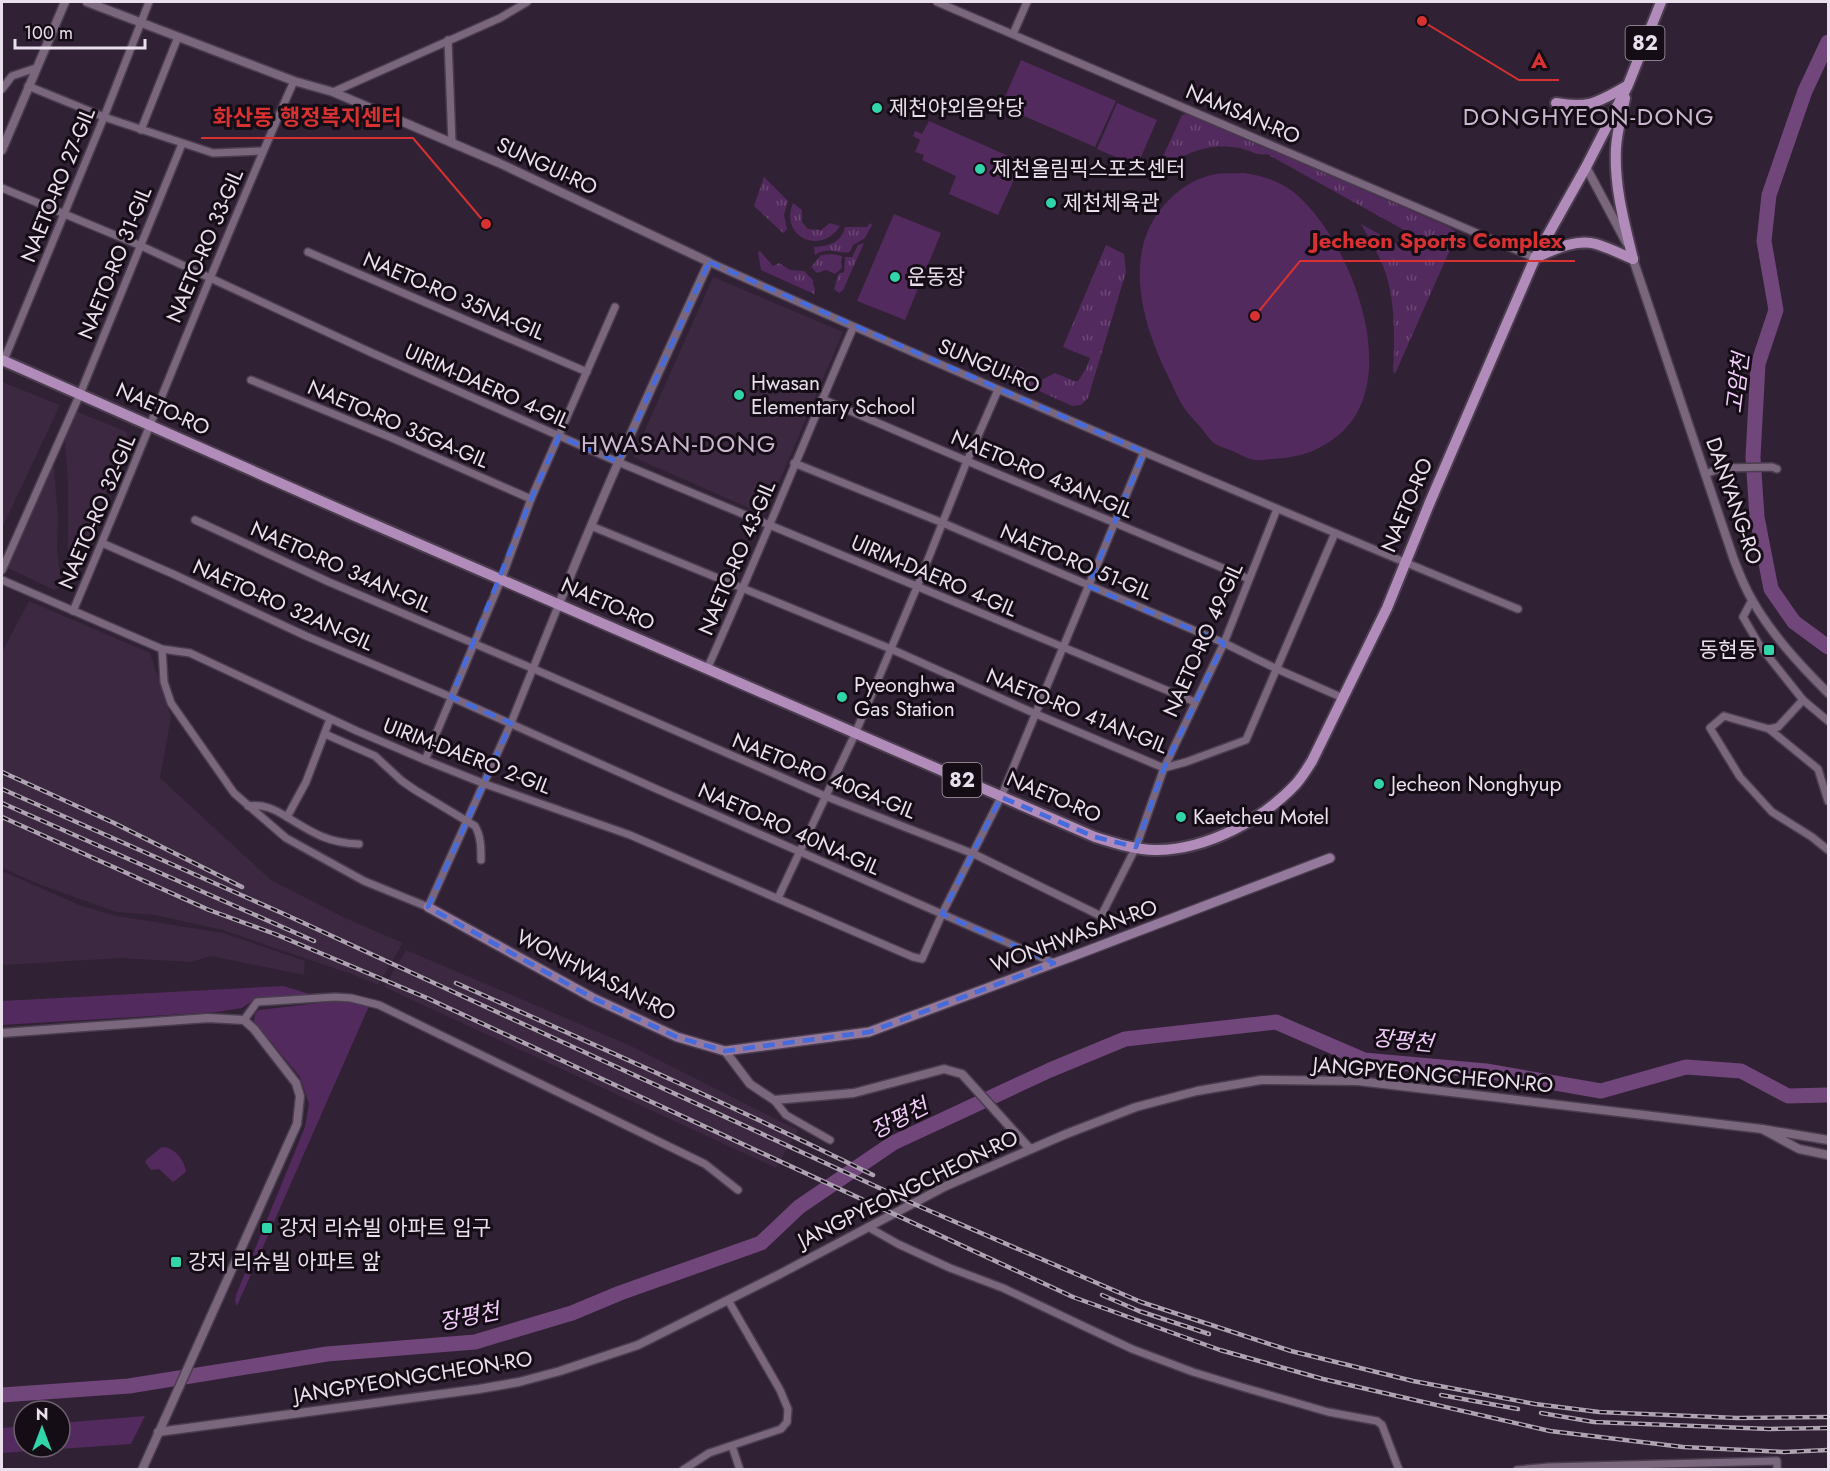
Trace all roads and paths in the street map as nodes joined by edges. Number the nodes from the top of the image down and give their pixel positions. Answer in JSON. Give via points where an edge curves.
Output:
{"nodes":[{"id":1,"x":65,"y":2,"type":"edge"},
{"id":2,"x":87,"y":2,"type":"edge"},
{"id":3,"x":149,"y":2,"type":"edge"},
{"id":4,"x":527,"y":2,"type":"edge"},
{"id":5,"x":937,"y":2,"type":"edge"},
{"id":6,"x":1027,"y":2,"type":"edge"},
{"id":7,"x":1661,"y":2,"type":"edge"},
{"id":8,"x":141,"y":22,"type":"junction"},
{"id":9,"x":1013,"y":34,"type":"junction"},
{"id":10,"x":178,"y":36,"type":"junction"},
{"id":11,"x":448,"y":40,"type":"junction"},
{"id":12,"x":36,"y":69,"type":"junction"},
{"id":13,"x":294,"y":81,"type":"junction"},
{"id":14,"x":28,"y":86,"type":"junction"},
{"id":15,"x":1628,"y":86,"type":"junction"},
{"id":16,"x":2,"y":89,"type":"edge"},
{"id":17,"x":333,"y":92,"type":"junction"},
{"id":18,"x":1556,"y":103,"type":"dead end"},
{"id":19,"x":104,"y":117,"type":"junction"},
{"id":20,"x":141,"y":129,"type":"junction"},
{"id":21,"x":452,"y":143,"type":"junction"},
{"id":22,"x":182,"y":144,"type":"junction"},
{"id":23,"x":2,"y":150,"type":"edge"},
{"id":24,"x":263,"y":151,"type":"junction"},
{"id":25,"x":1586,"y":167,"type":"junction"},
{"id":26,"x":2,"y":188,"type":"edge"},
{"id":27,"x":64,"y":214,"type":"junction"},
{"id":28,"x":139,"y":245,"type":"junction"},
{"id":29,"x":308,"y":252,"type":"dead end"},
{"id":30,"x":1535,"y":258,"type":"junction"},
{"id":31,"x":1633,"y":259,"type":"junction"},
{"id":32,"x":709,"y":262,"type":"junction"},
{"id":33,"x":209,"y":276,"type":"junction"},
{"id":34,"x":615,"y":307,"type":"dead end"},
{"id":35,"x":853,"y":328,"type":"junction"},
{"id":36,"x":3,"y":360,"type":"edge"},
{"id":37,"x":587,"y":372,"type":"junction"},
{"id":38,"x":251,"y":380,"type":"dead end"},
{"id":39,"x":998,"y":390,"type":"junction"},
{"id":40,"x":80,"y":394,"type":"junction"},
{"id":41,"x":822,"y":399,"type":"junction"},
{"id":42,"x":151,"y":425,"type":"junction"},
{"id":43,"x":559,"y":436,"type":"junction"},
{"id":44,"x":1144,"y":452,"type":"junction"},
{"id":45,"x":967,"y":461,"type":"junction"},
{"id":46,"x":618,"y":462,"type":"junction"},
{"id":47,"x":794,"y":464,"type":"junction"},
{"id":48,"x":1774,"y":468,"type":"dead end"},
{"id":49,"x":1705,"y":474,"type":"junction"},
{"id":50,"x":531,"y":499,"type":"junction"},
{"id":51,"x":1277,"y":508,"type":"junction"},
{"id":52,"x":195,"y":520,"type":"dead end"},
{"id":53,"x":943,"y":523,"type":"junction"},
{"id":54,"x":1115,"y":523,"type":"junction"},
{"id":55,"x":770,"y":524,"type":"junction"},
{"id":56,"x":591,"y":526,"type":"junction"},
{"id":57,"x":1335,"y":534,"type":"junction"},
{"id":58,"x":102,"y":543,"type":"junction"},
{"id":59,"x":1404,"y":563,"type":"junction"},
{"id":60,"x":2,"y":570,"type":"edge"},
{"id":61,"x":1249,"y":579,"type":"junction"},
{"id":62,"x":2,"y":580,"type":"edge"},
{"id":63,"x":501,"y":580,"type":"junction"},
{"id":64,"x":1088,"y":585,"type":"junction"},
{"id":65,"x":917,"y":587,"type":"junction"},
{"id":66,"x":744,"y":588,"type":"junction"},
{"id":67,"x":1752,"y":600,"type":"junction"},
{"id":68,"x":560,"y":604,"type":"junction"},
{"id":69,"x":1518,"y":609,"type":"dead end"},
{"id":70,"x":73,"y":611,"type":"junction"},
{"id":71,"x":1224,"y":643,"type":"junction"},
{"id":72,"x":474,"y":644,"type":"junction"},
{"id":73,"x":1063,"y":648,"type":"junction"},
{"id":74,"x":162,"y":649,"type":"junction"},
{"id":75,"x":891,"y":650,"type":"junction"},
{"id":76,"x":534,"y":669,"type":"junction"},
{"id":77,"x":708,"y":669,"type":"junction"},
{"id":78,"x":1277,"y":669,"type":"junction"},
{"id":79,"x":1828,"y":693,"type":"edge"},
{"id":80,"x":451,"y":697,"type":"junction"},
{"id":81,"x":1343,"y":698,"type":"junction"},
{"id":82,"x":1803,"y":700,"type":"junction"},
{"id":83,"x":1196,"y":702,"type":"junction"},
{"id":84,"x":1036,"y":714,"type":"junction"},
{"id":85,"x":330,"y":719,"type":"junction"},
{"id":86,"x":1828,"y":721,"type":"edge"},
{"id":87,"x":511,"y":723,"type":"junction"},
{"id":88,"x":1769,"y":729,"type":"junction"},
{"id":89,"x":326,"y":734,"type":"junction"},
{"id":90,"x":855,"y":734,"type":"junction"},
{"id":91,"x":425,"y":760,"type":"junction"},
{"id":92,"x":1164,"y":768,"type":"junction"},
{"id":93,"x":485,"y":784,"type":"junction"},
{"id":94,"x":825,"y":795,"type":"junction"},
{"id":95,"x":1001,"y":796,"type":"junction"},
{"id":96,"x":1828,"y":801,"type":"edge"},
{"id":97,"x":248,"y":806,"type":"junction"},
{"id":98,"x":287,"y":817,"type":"junction"},
{"id":99,"x":468,"y":820,"type":"junction"},
{"id":100,"x":359,"y":844,"type":"dead end"},
{"id":101,"x":1136,"y":847,"type":"junction"},
{"id":102,"x":1828,"y":850,"type":"edge"},
{"id":103,"x":799,"y":852,"type":"junction"},
{"id":104,"x":974,"y":854,"type":"junction"},
{"id":105,"x":1330,"y":858,"type":"dead end"},
{"id":106,"x":481,"y":860,"type":"dead end"},
{"id":107,"x":778,"y":898,"type":"junction"},
{"id":108,"x":428,"y":907,"type":"junction"},
{"id":109,"x":942,"y":914,"type":"junction"},
{"id":110,"x":1101,"y":916,"type":"joint"},
{"id":111,"x":1054,"y":963,"type":"junction"},
{"id":112,"x":244,"y":1020,"type":"junction"},
{"id":113,"x":2,"y":1032,"type":"edge"},
{"id":114,"x":725,"y":1051,"type":"junction"},
{"id":115,"x":774,"y":1100,"type":"junction"},
{"id":116,"x":1762,"y":1129,"type":"junction"},
{"id":117,"x":830,"y":1140,"type":"dead end"},
{"id":118,"x":1828,"y":1140,"type":"edge"},
{"id":119,"x":1030,"y":1149,"type":"junction"},
{"id":120,"x":1828,"y":1155,"type":"edge"},
{"id":121,"x":738,"y":1190,"type":"dead end"},
{"id":122,"x":868,"y":1227,"type":"junction"},
{"id":123,"x":728,"y":1300,"type":"junction"},
{"id":124,"x":158,"y":1432,"type":"junction"},
{"id":125,"x":732,"y":1446,"type":"junction"},
{"id":126,"x":142,"y":1470,"type":"edge"},
{"id":127,"x":683,"y":1470,"type":"edge"},
{"id":128,"x":740,"y":1470,"type":"edge"},
{"id":129,"x":1399,"y":1470,"type":"edge"},
{"id":130,"x":1517,"y":1470,"type":"edge"},
{"id":131,"x":1777,"y":1470,"type":"edge"}],
"edges":[{"from":1,"to":12,"type":"street"},
{"from":2,"to":8,"type":"street","name":"SUNGUI-RO"},
{"from":3,"to":8,"type":"street","name":"NAETO-RO 27-GIL"},
{"from":4,"to":11,"type":"street"},
{"from":5,"to":9,"type":"street","name":"NAMSAN-RO"},
{"from":6,"to":9,"type":"street"},
{"from":7,"to":15,"type":"main road","name":"NAETO-RO","number":"82"},
{"from":8,"to":10,"type":"street","name":"SUNGUI-RO"},
{"from":8,"to":19,"type":"street","name":"NAETO-RO 27-GIL"},
{"from":9,"to":30,"type":"street","name":"NAMSAN-RO"},
{"from":10,"to":13,"type":"street","name":"SUNGUI-RO"},
{"from":10,"to":20,"type":"street"},
{"from":11,"to":17,"type":"street"},
{"from":11,"to":21,"type":"street"},
{"from":12,"to":14,"type":"street"},
{"from":12,"to":16,"type":"street","via":[[12,76]]},
{"from":13,"to":17,"type":"street","name":"SUNGUI-RO"},
{"from":13,"to":24,"type":"street","name":"NAETO-RO 33-GIL"},
{"from":14,"to":19,"type":"street"},
{"from":14,"to":23,"type":"street"},
{"from":15,"to":18,"type":"main road","via":[[1587,106]]},
{"from":15,"to":25,"type":"main road","name":"NAETO-RO","number":"82"},
{"from":15,"to":31,"type":"main road","via":[[1616,146],[1616,174]]},
{"from":17,"to":21,"type":"street","name":"SUNGUI-RO"},
{"from":19,"to":20,"type":"street"},
{"from":19,"to":27,"type":"street","name":"NAETO-RO 27-GIL"},
{"from":20,"to":22,"type":"street"},
{"from":21,"to":32,"type":"street","name":"SUNGUI-RO"},
{"from":22,"to":24,"type":"street","via":[[213,153]]},
{"from":22,"to":28,"type":"street","name":"NAETO-RO 31-GIL"},
{"from":24,"to":33,"type":"street","name":"NAETO-RO 33-GIL"},
{"from":25,"to":30,"type":"main road","name":"NAETO-RO","number":"82"},
{"from":25,"to":31,"type":"street","name":"DANYANG-RO"},
{"from":26,"to":27,"type":"street","name":"UIRIM-DAERO 4-GIL"},
{"from":27,"to":28,"type":"street","name":"UIRIM-DAERO 4-GIL"},
{"from":27,"to":36,"type":"street","name":"NAETO-RO 27-GIL"},
{"from":28,"to":33,"type":"street","name":"UIRIM-DAERO 4-GIL"},
{"from":28,"to":40,"type":"street","name":"NAETO-RO 31-GIL"},
{"from":29,"to":37,"type":"street","name":"NAETO-RO 35NA-GIL"},
{"from":30,"to":31,"type":"main road","via":[[1554,249],[1587,243]]},
{"from":30,"to":59,"type":"main road","name":"NAETO-RO","number":"82"},
{"from":31,"to":49,"type":"street","name":"DANYANG-RO"},
{"from":32,"to":35,"type":"street","name":"SUNGUI-RO"},
{"from":32,"to":46,"type":"street"},
{"from":33,"to":42,"type":"street","name":"NAETO-RO 33-GIL"},
{"from":33,"to":43,"type":"street","name":"UIRIM-DAERO 4-GIL"},
{"from":34,"to":37,"type":"street"},
{"from":35,"to":39,"type":"street","name":"SUNGUI-RO"},
{"from":35,"to":41,"type":"street","name":"NAETO-RO 43-GIL"},
{"from":36,"to":40,"type":"main road","name":"NAETO-RO","number":"82"},
{"from":37,"to":43,"type":"street"},
{"from":38,"to":50,"type":"street","name":"NAETO-RO 35GA-GIL"},
{"from":39,"to":44,"type":"street","name":"SUNGUI-RO"},
{"from":39,"to":45,"type":"street"},
{"from":40,"to":42,"type":"main road","name":"NAETO-RO","number":"82"},
{"from":40,"to":60,"type":"street","name":"NAETO-RO 31-GIL"},
{"from":41,"to":45,"type":"street","name":"NAETO-RO 43AN-GIL"},
{"from":41,"to":47,"type":"street","name":"NAETO-RO 43-GIL"},
{"from":42,"to":58,"type":"street","name":"NAETO-RO 32-GIL"},
{"from":42,"to":63,"type":"main road","name":"NAETO-RO","number":"82"},
{"from":43,"to":46,"type":"street","name":"UIRIM-DAERO 4-GIL"},
{"from":43,"to":50,"type":"street"},
{"from":44,"to":51,"type":"street","name":"SUNGUI-RO"},
{"from":44,"to":54,"type":"street"},
{"from":45,"to":53,"type":"street"},
{"from":45,"to":54,"type":"street","name":"NAETO-RO 43AN-GIL"},
{"from":46,"to":55,"type":"street","name":"UIRIM-DAERO 4-GIL"},
{"from":46,"to":56,"type":"street"},
{"from":47,"to":53,"type":"street","name":"NAETO-RO 51-GIL"},
{"from":47,"to":55,"type":"street","name":"NAETO-RO 43-GIL"},
{"from":48,"to":49,"type":"street","via":[[1729,467]]},
{"from":49,"to":67,"type":"street","name":"DANYANG-RO"},
{"from":50,"to":63,"type":"street"},
{"from":51,"to":57,"type":"street","name":"SUNGUI-RO"},
{"from":51,"to":61,"type":"street","name":"NAETO-RO 49-GIL"},
{"from":52,"to":72,"type":"street","name":"NAETO-RO 34AN-GIL"},
{"from":53,"to":64,"type":"street","name":"NAETO-RO 51-GIL"},
{"from":53,"to":65,"type":"street"},
{"from":54,"to":61,"type":"street","name":"NAETO-RO 43AN-GIL"},
{"from":54,"to":64,"type":"street"},
{"from":55,"to":65,"type":"street","name":"UIRIM-DAERO 4-GIL"},
{"from":55,"to":66,"type":"street","name":"NAETO-RO 43-GIL"},
{"from":56,"to":66,"type":"street","name":"NAETO-RO 41AN-GIL"},
{"from":56,"to":68,"type":"street"},
{"from":57,"to":59,"type":"street","name":"SUNGUI-RO"},
{"from":57,"to":78,"type":"street","name":"NAETO-RO 41AN-GIL"},
{"from":58,"to":70,"type":"street","name":"NAETO-RO 32-GIL"},
{"from":58,"to":80,"type":"street","name":"NAETO-RO 32AN-GIL"},
{"from":59,"to":69,"type":"street","name":"SUNGUI-RO"},
{"from":59,"to":81,"type":"main road","name":"NAETO-RO","number":"82","via":[[1387,608]]},
{"from":61,"to":71,"type":"street","name":"NAETO-RO 49-GIL"},
{"from":62,"to":70,"type":"street","name":"UIRIM-DAERO 2-GIL"},
{"from":63,"to":68,"type":"main road","name":"NAETO-RO","number":"82"},
{"from":63,"to":72,"type":"street"},
{"from":64,"to":71,"type":"street","name":"NAETO-RO 51-GIL"},
{"from":64,"to":73,"type":"street"},
{"from":65,"to":73,"type":"street","name":"UIRIM-DAERO 4-GIL"},
{"from":65,"to":75,"type":"street"},
{"from":66,"to":75,"type":"street","name":"NAETO-RO 41AN-GIL"},
{"from":66,"to":77,"type":"street","name":"NAETO-RO 43-GIL"},
{"from":67,"to":79,"type":"street","name":"DANYANG-RO","via":[[1789,652]]},
{"from":67,"to":82,"type":"street","via":[[1743,617],[1760,646]]},
{"from":68,"to":76,"type":"street"},
{"from":68,"to":77,"type":"main road","name":"NAETO-RO","number":"82"},
{"from":70,"to":74,"type":"street","name":"UIRIM-DAERO 2-GIL"},
{"from":71,"to":78,"type":"street","name":"NAETO-RO 51-GIL"},
{"from":71,"to":83,"type":"street","name":"NAETO-RO 49-GIL"},
{"from":72,"to":76,"type":"street","name":"NAETO-RO 34AN-GIL"},
{"from":72,"to":80,"type":"street"},
{"from":73,"to":83,"type":"street","name":"UIRIM-DAERO 4-GIL"},
{"from":73,"to":84,"type":"street"},
{"from":74,"to":85,"type":"street","name":"UIRIM-DAERO 2-GIL","via":[[190,653]]},
{"from":74,"to":97,"type":"street","name":"WONHWASAN-RO","via":[[164,682],[171,703],[234,793]]},
{"from":75,"to":84,"type":"street","name":"NAETO-RO 41AN-GIL"},
{"from":75,"to":90,"type":"street"},
{"from":76,"to":87,"type":"street"},
{"from":76,"to":94,"type":"street","name":"NAETO-RO 40GA-GIL"},
{"from":77,"to":90,"type":"main road","name":"NAETO-RO","number":"82"},
{"from":78,"to":81,"type":"street","name":"NAETO-RO 51-GIL"},
{"from":78,"to":92,"type":"street","name":"NAETO-RO 41AN-GIL","via":[[1246,740]]},
{"from":80,"to":87,"type":"street","name":"NAETO-RO 32AN-GIL"},
{"from":80,"to":91,"type":"street"},
{"from":81,"to":101,"type":"main road","name":"NAETO-RO","number":"82","via":[[1312,761],[1297,783],[1274,804],[1210,841],[1185,848]]},
{"from":82,"to":86,"type":"street"},
{"from":82,"to":88,"type":"street","via":[[1778,727]]},
{"from":83,"to":92,"type":"street","name":"NAETO-RO 49-GIL"},
{"from":84,"to":92,"type":"street","name":"NAETO-RO 41AN-GIL"},
{"from":84,"to":95,"type":"street"},
{"from":85,"to":89,"type":"street"},
{"from":85,"to":91,"type":"street","name":"UIRIM-DAERO 2-GIL"},
{"from":87,"to":93,"type":"street"},
{"from":87,"to":103,"type":"street","name":"NAETO-RO 40NA-GIL"},
{"from":88,"to":96,"type":"street","via":[[1818,769]]},
{"from":88,"to":102,"type":"street","via":[[1724,716],[1710,728],[1740,777],[1772,812]]},
{"from":89,"to":98,"type":"street"},
{"from":89,"to":99,"type":"street","via":[[375,756],[415,790]]},
{"from":90,"to":94,"type":"street"},
{"from":90,"to":95,"type":"main road","name":"NAETO-RO","number":"82"},
{"from":91,"to":93,"type":"street","name":"UIRIM-DAERO 2-GIL"},
{"from":92,"to":101,"type":"street","name":"NAETO-RO 49-GIL"},
{"from":93,"to":99,"type":"street"},
{"from":93,"to":107,"type":"street","name":"UIRIM-DAERO 2-GIL","via":[[630,835]]},
{"from":94,"to":103,"type":"street"},
{"from":94,"to":104,"type":"street","name":"NAETO-RO 40GA-GIL"},
{"from":95,"to":101,"type":"main road","name":"NAETO-RO","number":"82","via":[[1095,837]]},
{"from":95,"to":104,"type":"street"},
{"from":97,"to":98,"type":"street","via":[[265,806]]},
{"from":97,"to":108,"type":"street","name":"WONHWASAN-RO","via":[[286,838],[364,881]]},
{"from":98,"to":100,"type":"street","via":[[326,838]]},
{"from":99,"to":106,"type":"street","via":[[478,831]]},
{"from":99,"to":108,"type":"street"},
{"from":101,"to":110,"type":"street","name":"NAETO-RO 49-GIL"},
{"from":103,"to":107,"type":"street"},
{"from":103,"to":109,"type":"street","name":"NAETO-RO 40NA-GIL"},
{"from":104,"to":109,"type":"street"},
{"from":104,"to":110,"type":"street","name":"NAETO-RO 40GA-GIL"},
{"from":105,"to":111,"type":"main road","name":"WONHWASAN-RO"},
{"from":107,"to":109,"type":"street","name":"UIRIM-DAERO 2-GIL","via":[[922,959]]},
{"from":108,"to":114,"type":"main road","name":"WONHWASAN-RO","via":[[593,998],[677,1037]]},
{"from":109,"to":111,"type":"street","name":"NAETO-RO 40NA-GIL"},
{"from":111,"to":114,"type":"main road","name":"WONHWASAN-RO","via":[[869,1032]]},
{"from":112,"to":113,"type":"street","via":[[208,1018]]},
{"from":112,"to":121,"type":"street","via":[[257,1002],[334,997],[379,1005],[705,1164]]},
{"from":112,"to":124,"type":"street","via":[[296,1083],[300,1096],[297,1124]]},
{"from":114,"to":115,"type":"street","via":[[750,1084]]},
{"from":115,"to":117,"type":"street","via":[[786,1115]]},
{"from":115,"to":119,"type":"street","via":[[854,1093],[944,1069],[962,1074]]},
{"from":116,"to":118,"type":"street","name":"JANGPYEONGCHEON-RO"},
{"from":116,"to":119,"type":"street","name":"JANGPYEONGCHEON-RO","via":[[1358,1081],[1261,1080],[1136,1107]]},
{"from":116,"to":120,"type":"street","name":"JANGPYEONGCHEON-RO","via":[[1799,1149]]},
{"from":119,"to":122,"type":"street","name":"JANGPYEONGCHEON-RO","via":[[946,1186]]},
{"from":122,"to":123,"type":"street","name":"JANGPYEONGCHEON-RO"},
{"from":122,"to":129,"type":"street","via":[[1132,1349],[1242,1387],[1328,1412],[1377,1421]]},
{"from":123,"to":124,"type":"street","name":"JANGPYEONGCHEON-RO","via":[[639,1345],[519,1382]]},
{"from":123,"to":125,"type":"street","via":[[780,1390],[788,1416],[785,1426]]},
{"from":124,"to":126,"type":"street"},
{"from":125,"to":127,"type":"street","via":[[709,1453]]},
{"from":125,"to":128,"type":"street"},
{"from":130,"to":131,"type":"street","via":[[1777,1461]]}]}
